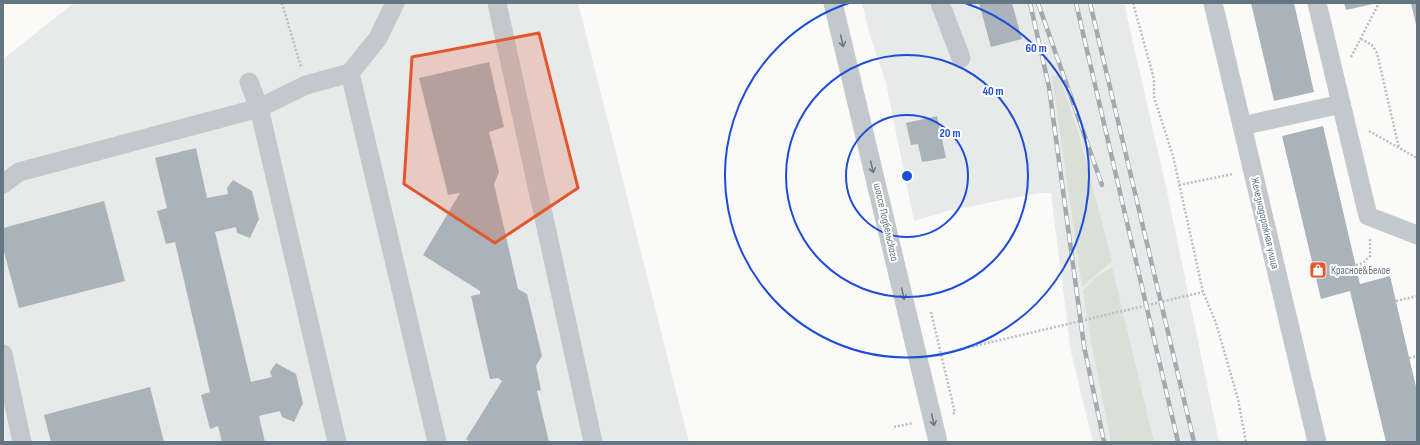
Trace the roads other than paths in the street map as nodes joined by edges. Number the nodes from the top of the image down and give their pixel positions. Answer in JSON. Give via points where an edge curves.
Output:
{"nodes":[{"id":1,"x":395,"y":3,"type":"edge"},
{"id":2,"x":497,"y":3,"type":"edge"},
{"id":3,"x":833,"y":3,"type":"edge"},
{"id":4,"x":940,"y":3,"type":"edge"},
{"id":5,"x":1213,"y":3,"type":"edge"},
{"id":6,"x":1318,"y":3,"type":"edge"},
{"id":7,"x":961,"y":58,"type":"dead end"},
{"id":8,"x":350,"y":73,"type":"junction"},
{"id":9,"x":249,"y":82,"type":"dead end"},
{"id":10,"x":259,"y":108,"type":"junction"},
{"id":11,"x":1342,"y":111,"type":"junction"},
{"id":12,"x":1242,"y":126,"type":"junction"},
{"id":13,"x":3,"y":184,"type":"edge"},
{"id":14,"x":1417,"y":234,"type":"edge"},
{"id":15,"x":3,"y":354,"type":"edge"},
{"id":16,"x":22,"y":442,"type":"edge"},
{"id":17,"x":337,"y":442,"type":"edge"},
{"id":18,"x":437,"y":442,"type":"edge"},
{"id":19,"x":593,"y":442,"type":"edge"},
{"id":20,"x":938,"y":442,"type":"edge"},
{"id":21,"x":1317,"y":442,"type":"edge"}],
"edges":[{"from":1,"to":8,"type":"street","via":[[378,38]]},
{"from":2,"to":19,"type":"street"},
{"from":3,"to":20,"type":"street","name":"шоссе Подбельского","one_way":true},
{"from":4,"to":7,"type":"street"},
{"from":5,"to":12,"type":"street","name":"Железнодорожная улица"},
{"from":6,"to":11,"type":"street"},
{"from":8,"to":10,"type":"street","via":[[306,85]]},
{"from":8,"to":18,"type":"street"},
{"from":9,"to":10,"type":"street"},
{"from":10,"to":13,"type":"street","via":[[20,172]]},
{"from":10,"to":17,"type":"street"},
{"from":11,"to":12,"type":"street"},
{"from":11,"to":14,"type":"street","via":[[1368,216]]},
{"from":12,"to":21,"type":"street","name":"Железнодорожная улица"},
{"from":15,"to":16,"type":"street"}]}
